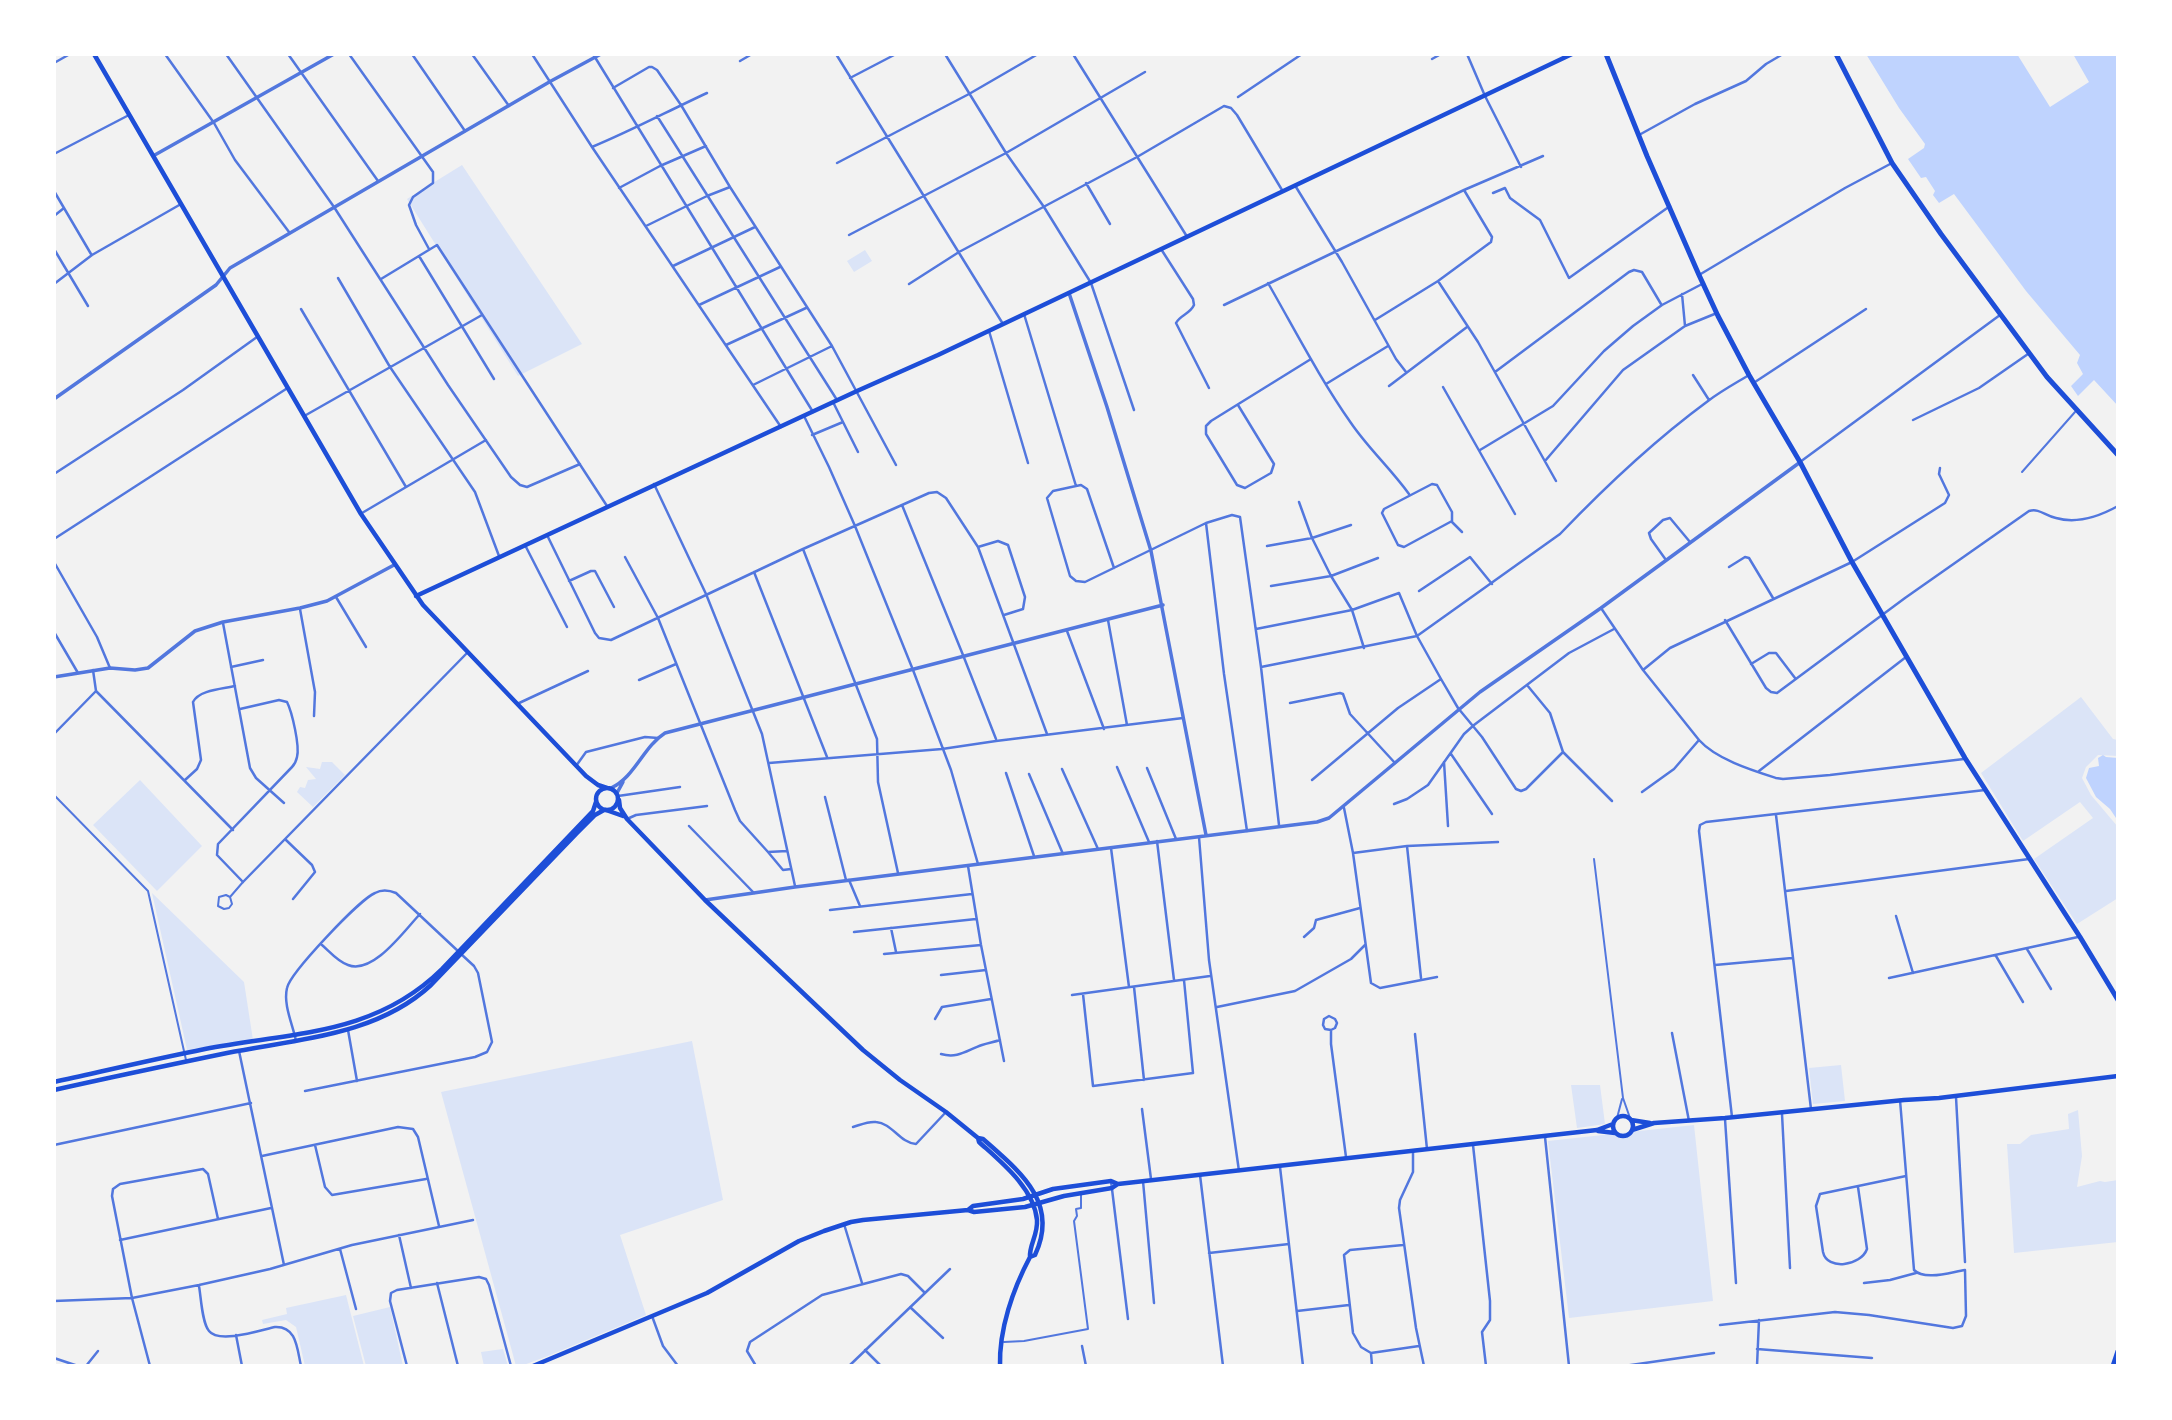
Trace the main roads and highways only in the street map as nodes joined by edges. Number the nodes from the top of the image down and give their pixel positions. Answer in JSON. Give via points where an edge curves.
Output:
{"nodes":[{"id":1,"x":94,"y":54,"type":"edge"},
{"id":2,"x":1572,"y":54,"type":"edge"},
{"id":3,"x":1606,"y":54,"type":"edge"},
{"id":4,"x":1836,"y":54,"type":"edge"},
{"id":5,"x":1561,"y":57,"type":"edge"},
{"id":6,"x":2118,"y":454,"type":"edge"},
{"id":7,"x":416,"y":596,"type":"junction"},
{"id":8,"x":586,"y":776,"type":"junction"},
{"id":9,"x":609,"y":788,"type":"junction"},
{"id":10,"x":618,"y":796,"type":"junction"},
{"id":11,"x":596,"y":801,"type":"junction"},
{"id":12,"x":605,"y":810,"type":"junction"},
{"id":13,"x":627,"y":819,"type":"junction"},
{"id":14,"x":460,"y":953,"type":"junction"},
{"id":15,"x":2118,"y":1000,"type":"edge"},
{"id":16,"x":295,"y":1038,"type":"junction"},
{"id":17,"x":2118,"y":1076,"type":"edge"},
{"id":18,"x":54,"y":1082,"type":"edge"},
{"id":19,"x":54,"y":1090,"type":"edge"},
{"id":20,"x":1631,"y":1120,"type":"junction"},
{"id":21,"x":1613,"y":1124,"type":"junction"},
{"id":22,"x":1650,"y":1124,"type":"junction"},
{"id":23,"x":1597,"y":1130,"type":"junction"},
{"id":24,"x":1632,"y":1130,"type":"junction"},
{"id":25,"x":1615,"y":1133,"type":"junction"},
{"id":26,"x":978,"y":1138,"type":"junction"},
{"id":27,"x":1118,"y":1184,"type":"junction"},
{"id":28,"x":1036,"y":1195,"type":"junction"},
{"id":29,"x":1029,"y":1197,"type":"junction"},
{"id":30,"x":1039,"y":1203,"type":"junction"},
{"id":31,"x":1033,"y":1205,"type":"junction"},
{"id":32,"x":968,"y":1209,"type":"junction"},
{"id":33,"x":1030,"y":1257,"type":"junction"},
{"id":34,"x":2118,"y":1351,"type":"edge"},
{"id":35,"x":533,"y":1366,"type":"edge"},
{"id":36,"x":1000,"y":1366,"type":"edge"},
{"id":37,"x":2113,"y":1366,"type":"edge"}],
"edges":[{"from":1,"to":7,"type":"main road","via":[[361,514]]},
{"from":2,"to":5,"type":"main road"},
{"from":3,"to":15,"type":"highway","via":[[1699,275],[1749,375],[1965,758]]},
{"from":4,"to":6,"type":"highway","via":[[1892,163],[1941,234],[2046,377]]},
{"from":5,"to":7,"type":"main road","via":[[1296,187]]},
{"from":7,"to":8,"type":"main road"},
{"from":8,"to":9,"type":"main road"},
{"from":8,"to":11,"type":"main road"},
{"from":9,"to":10,"type":"main road"},
{"from":9,"to":11,"type":"main road","via":[[600,790]]},
{"from":10,"to":12,"type":"main road","via":[[613,809]]},
{"from":10,"to":13,"type":"main road"},
{"from":11,"to":12,"type":"main road"},
{"from":11,"to":14,"type":"main road","via":[[593,811]]},
{"from":12,"to":13,"type":"main road"},
{"from":12,"to":14,"type":"main road"},
{"from":13,"to":26,"type":"main road","via":[[863,1050]]},
{"from":14,"to":16,"type":"main road","via":[[421,989],[390,1008]]},
{"from":14,"to":16,"type":"main road","via":[[416,998],[380,1018],[348,1030]]},
{"from":16,"to":18,"type":"main road","via":[[184,1054]]},
{"from":16,"to":19,"type":"main road"},
{"from":17,"to":22,"type":"main road"},
{"from":20,"to":21,"type":"main road","via":[[1623,1116]]},
{"from":20,"to":22,"type":"main road"},
{"from":20,"to":24,"type":"main road"},
{"from":21,"to":23,"type":"main road"},
{"from":21,"to":25,"type":"main road"},
{"from":22,"to":24,"type":"main road"},
{"from":23,"to":25,"type":"main road"},
{"from":23,"to":27,"type":"main road"},
{"from":24,"to":25,"type":"main road","via":[[1625,1136]]},
{"from":26,"to":28,"type":"main road","via":[[1016,1170]]},
{"from":26,"to":29,"type":"main road"},
{"from":27,"to":28,"type":"main road","via":[[1111,1181]]},
{"from":27,"to":30,"type":"main road"},
{"from":28,"to":29,"type":"main road"},
{"from":28,"to":30,"type":"main road"},
{"from":29,"to":31,"type":"main road"},
{"from":29,"to":32,"type":"main road"},
{"from":30,"to":31,"type":"main road"},
{"from":30,"to":33,"type":"main road","via":[[1041,1238]]},
{"from":31,"to":32,"type":"main road"},
{"from":31,"to":33,"type":"main road","via":[[1037,1229]]},
{"from":32,"to":35,"type":"main road","via":[[844,1224],[801,1240],[706,1293]]},
{"from":33,"to":36,"type":"main road","via":[[1013,1291]]},
{"from":34,"to":37,"type":"highway"}]}
